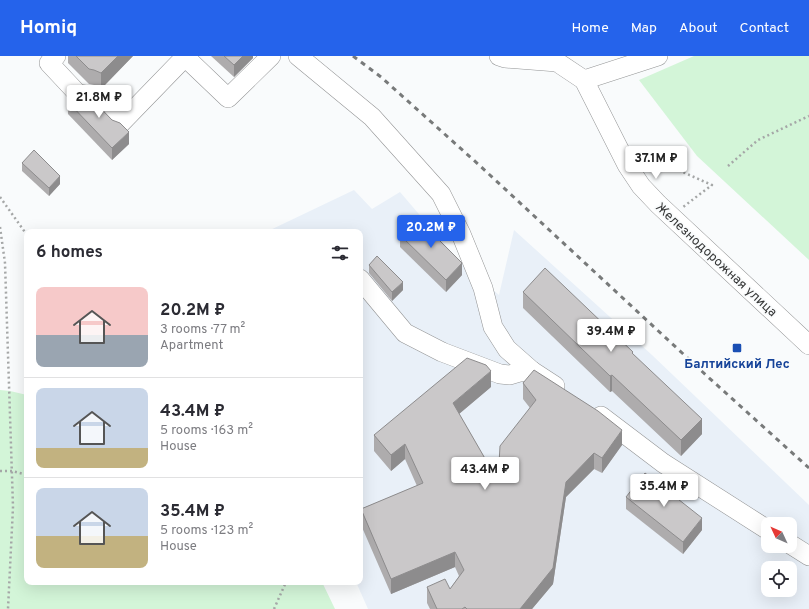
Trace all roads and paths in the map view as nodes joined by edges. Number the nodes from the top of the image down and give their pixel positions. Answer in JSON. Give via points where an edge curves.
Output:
{"nodes":[{"id":1,"x":56,"y":56,"type":"edge"},
{"id":2,"x":271,"y":56,"type":"edge"},
{"id":3,"x":298,"y":56,"type":"edge"},
{"id":4,"x":499,"y":56,"type":"edge"},
{"id":5,"x":658,"y":56,"type":"edge"},
{"id":6,"x":184,"y":57,"type":"edge"},
{"id":7,"x":584,"y":80,"type":"junction"},
{"id":8,"x":809,"y":116,"type":"edge"},
{"id":9,"x":627,"y":165,"type":"junction"},
{"id":10,"x":728,"y":166,"type":"dead end"},
{"id":11,"x":0,"y":197,"type":"edge"},
{"id":12,"x":671,"y":216,"type":"junction"},
{"id":13,"x":0,"y":227,"type":"edge"},
{"id":14,"x":24,"y":231,"type":"edge"},
{"id":15,"x":363,"y":284,"type":"edge"},
{"id":16,"x":809,"y":345,"type":"edge"},
{"id":17,"x":532,"y":371,"type":"junction"},
{"id":18,"x":0,"y":471,"type":"edge"},
{"id":19,"x":12,"y":471,"type":"junction"},
{"id":20,"x":24,"y":474,"type":"edge"},
{"id":21,"x":761,"y":526,"type":"edge"},
{"id":22,"x":797,"y":548,"type":"edge"},
{"id":23,"x":809,"y":556,"type":"edge"},
{"id":24,"x":285,"y":585,"type":"edge"},
{"id":25,"x":8,"y":609,"type":"edge"},
{"id":26,"x":274,"y":609,"type":"edge"}],
"edges":[{"from":1,"to":6,"type":"street","via":[[48,63],[78,94],[92,96],[120,124]]},
{"from":2,"to":6,"type":"street","via":[[228,98]]},
{"from":3,"to":17,"type":"street","via":[[372,117],[441,194],[483,288],[493,326],[507,349]]},
{"from":4,"to":7,"type":"street","name":"Железнодорожная улица","via":[[557,62]]},
{"from":5,"to":7,"type":"street"},
{"from":7,"to":9,"type":"street","name":"Железнодорожная улица"},
{"from":8,"to":10,"type":"path","via":[[758,140]]},
{"from":9,"to":12,"type":"street","name":"Железнодорожная улица","via":[[641,186]]},
{"from":9,"to":12,"type":"path","via":[[644,169],[678,170],[712,185]]},
{"from":11,"to":14,"type":"path"},
{"from":12,"to":16,"type":"street","name":"Железнодорожная улица"},
{"from":13,"to":19,"type":"path","via":[[5,263]]},
{"from":15,"to":17,"type":"street","via":[[405,333],[442,352],[500,374]]},
{"from":17,"to":21,"type":"street","via":[[604,418],[663,463]]},
{"from":18,"to":19,"type":"path"},
{"from":19,"to":20,"type":"path"},
{"from":19,"to":25,"type":"path","via":[[14,507]]},
{"from":22,"to":23,"type":"street"},
{"from":24,"to":26,"type":"path"}]}
